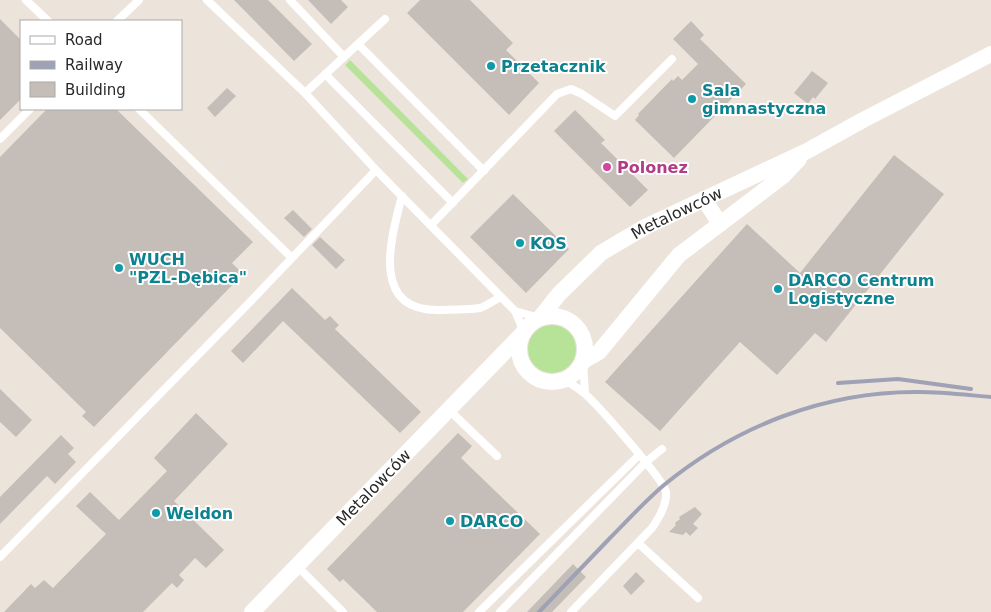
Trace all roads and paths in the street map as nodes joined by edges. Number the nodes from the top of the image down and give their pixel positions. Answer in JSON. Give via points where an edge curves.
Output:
{"nodes":[{"id":1,"x":26,"y":0,"type":"edge"},
{"id":2,"x":139,"y":0,"type":"edge"},
{"id":3,"x":207,"y":0,"type":"edge"},
{"id":4,"x":290,"y":0,"type":"edge"},
{"id":5,"x":386,"y":19,"type":"dead end"},
{"id":6,"x":47,"y":20,"type":"edge"},
{"id":7,"x":118,"y":20,"type":"edge"},
{"id":8,"x":358,"y":44,"type":"junction"},
{"id":9,"x":991,"y":54,"type":"edge"},
{"id":10,"x":344,"y":57,"type":"junction"},
{"id":11,"x":672,"y":59,"type":"dead end"},
{"id":12,"x":325,"y":74,"type":"junction"},
{"id":13,"x":305,"y":92,"type":"junction"},
{"id":14,"x":29,"y":110,"type":"edge"},
{"id":15,"x":140,"y":110,"type":"edge"},
{"id":16,"x":0,"y":139,"type":"edge"},
{"id":17,"x":807,"y":151,"type":"junction"},
{"id":18,"x":376,"y":170,"type":"junction"},
{"id":19,"x":484,"y":170,"type":"junction"},
{"id":20,"x":402,"y":196,"type":"junction"},
{"id":21,"x":704,"y":199,"type":"junction"},
{"id":22,"x":453,"y":203,"type":"junction"},
{"id":23,"x":720,"y":224,"type":"junction"},
{"id":24,"x":432,"y":226,"type":"junction"},
{"id":25,"x":292,"y":258,"type":"junction"},
{"id":26,"x":501,"y":297,"type":"junction"},
{"id":27,"x":515,"y":311,"type":"junction"},
{"id":28,"x":540,"y":318,"type":"junction"},
{"id":29,"x":524,"y":332,"type":"junction"},
{"id":30,"x":583,"y":361,"type":"junction"},
{"id":31,"x":495,"y":363,"type":"junction"},
{"id":32,"x":523,"y":365,"type":"junction"},
{"id":33,"x":565,"y":380,"type":"junction"},
{"id":34,"x":585,"y":394,"type":"junction"},
{"id":35,"x":448,"y":410,"type":"junction"},
{"id":36,"x":662,"y":449,"type":"dead end"},
{"id":37,"x":639,"y":455,"type":"junction"},
{"id":38,"x":497,"y":456,"type":"dead end"},
{"id":39,"x":646,"y":462,"type":"junction"},
{"id":40,"x":638,"y":542,"type":"junction"},
{"id":41,"x":0,"y":557,"type":"edge"},
{"id":42,"x":296,"y":566,"type":"junction"},
{"id":43,"x":698,"y":598,"type":"dead end"},
{"id":44,"x":252,"y":612,"type":"edge"},
{"id":45,"x":343,"y":612,"type":"edge"},
{"id":46,"x":479,"y":612,"type":"edge"},
{"id":47,"x":500,"y":612,"type":"edge"},
{"id":48,"x":571,"y":612,"type":"edge"}],
"edges":[{"from":1,"to":6,"type":"lane"},
{"from":2,"to":7,"type":"lane"},
{"from":3,"to":13,"type":"lane"},
{"from":4,"to":10,"type":"lane"},
{"from":5,"to":8,"type":"lane"},
{"from":8,"to":10,"type":"lane"},
{"from":8,"to":19,"type":"lane"},
{"from":9,"to":17,"type":"street","name":"Metalowców"},
{"from":10,"to":12,"type":"lane"},
{"from":11,"to":19,"type":"lane","via":[[615,116],[571,89],[557,94]]},
{"from":12,"to":13,"type":"lane"},
{"from":12,"to":22,"type":"lane"},
{"from":13,"to":18,"type":"lane"},
{"from":14,"to":16,"type":"lane"},
{"from":15,"to":25,"type":"lane"},
{"from":17,"to":21,"type":"street","name":"Metalowców"},
{"from":17,"to":23,"type":"street","name":"Metalowców","via":[[783,176]]},
{"from":18,"to":20,"type":"lane"},
{"from":18,"to":25,"type":"lane"},
{"from":19,"to":22,"type":"lane"},
{"from":20,"to":24,"type":"lane"},
{"from":20,"to":26,"type":"lane","via":[[390,267],[394,288],[404,300],[417,308],[433,310],[481,308]]},
{"from":21,"to":23,"type":"street"},
{"from":21,"to":28,"type":"street","name":"Metalowców","via":[[601,253],[558,294]]},
{"from":22,"to":24,"type":"lane"},
{"from":23,"to":30,"type":"street","name":"Metalowców","via":[[679,255],[599,352]]},
{"from":24,"to":26,"type":"lane"},
{"from":25,"to":41,"type":"lane"},
{"from":26,"to":27,"type":"lane"},
{"from":27,"to":28,"type":"lane"},
{"from":27,"to":29,"type":"lane"},
{"from":28,"to":29,"type":"street","name":"Metalowców"},
{"from":28,"to":30,"type":"street","via":[[563,317],[573,323],[584,337]]},
{"from":29,"to":31,"type":"street","name":"Metalowców"},
{"from":29,"to":32,"type":"street","via":[[519,353]]},
{"from":30,"to":33,"type":"street","name":"Metalowców"},
{"from":30,"to":34,"type":"lane"},
{"from":31,"to":32,"type":"street"},
{"from":31,"to":35,"type":"street","name":"Metalowców"},
{"from":32,"to":33,"type":"street","via":[[541,380]]},
{"from":33,"to":34,"type":"lane"},
{"from":34,"to":37,"type":"lane"},
{"from":35,"to":38,"type":"lane"},
{"from":35,"to":42,"type":"street","name":"Metalowców"},
{"from":36,"to":39,"type":"lane"},
{"from":37,"to":39,"type":"lane"},
{"from":37,"to":46,"type":"lane"},
{"from":39,"to":40,"type":"lane","via":[[666,493],[660,515]]},
{"from":39,"to":47,"type":"lane"},
{"from":40,"to":43,"type":"lane"},
{"from":40,"to":48,"type":"lane"},
{"from":42,"to":44,"type":"street","name":"Metalowców"},
{"from":42,"to":45,"type":"lane"}]}
